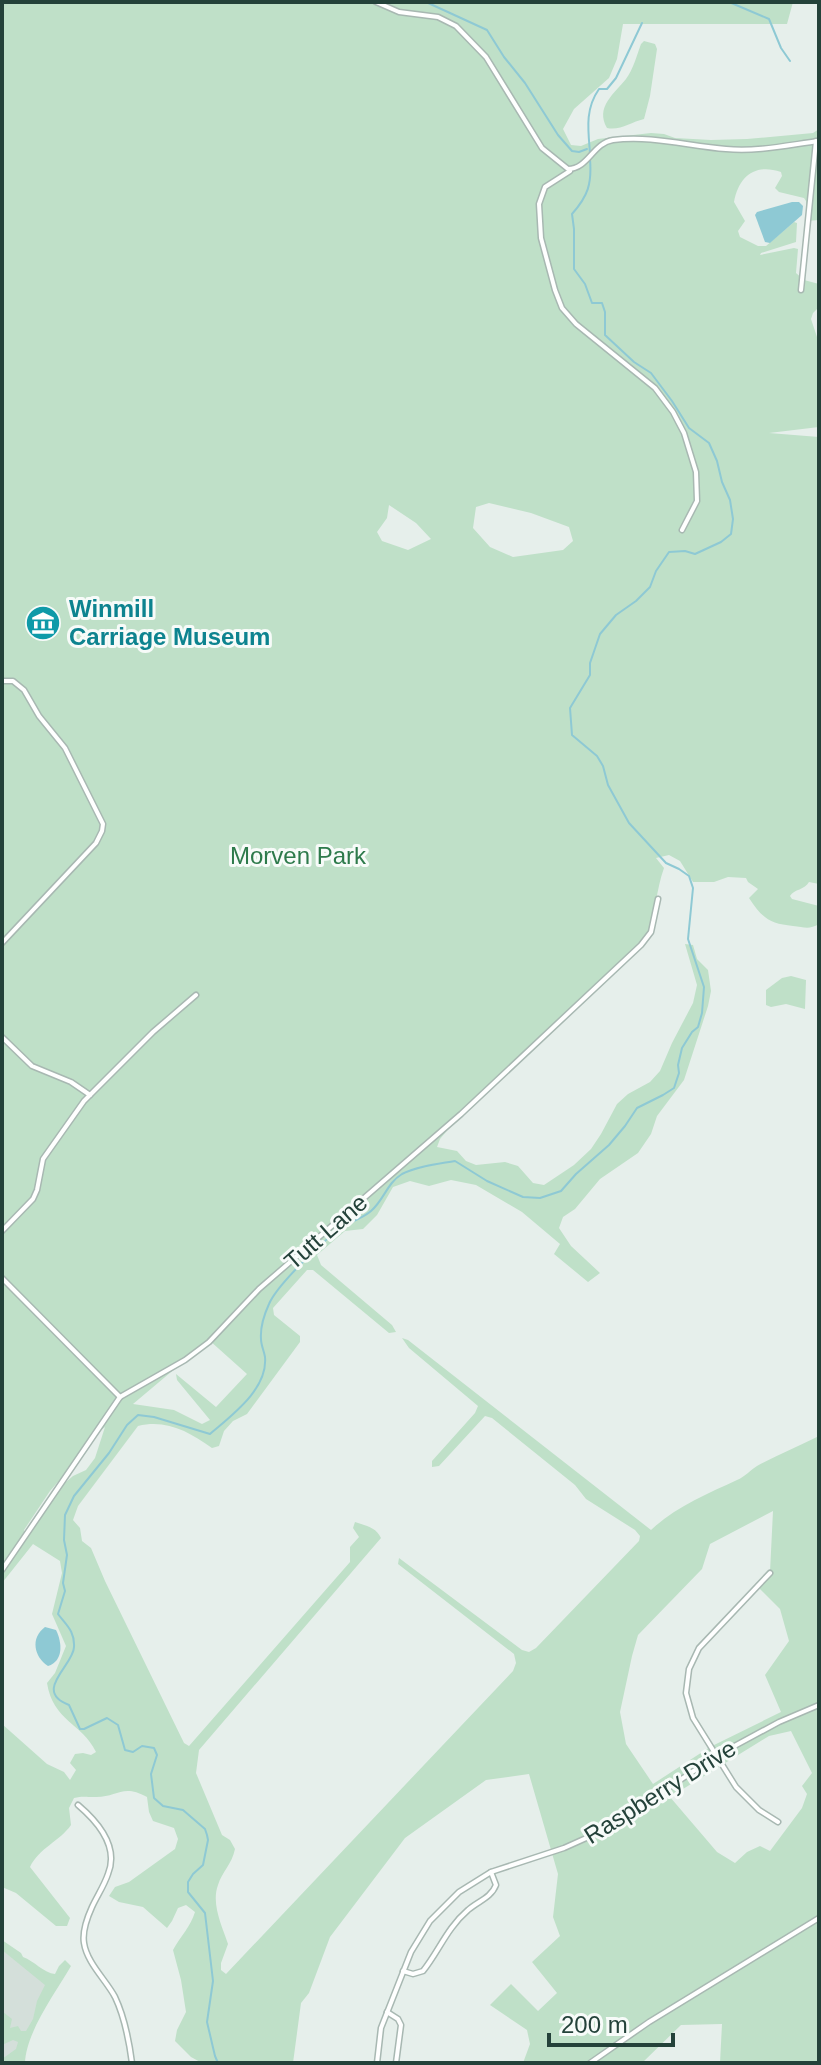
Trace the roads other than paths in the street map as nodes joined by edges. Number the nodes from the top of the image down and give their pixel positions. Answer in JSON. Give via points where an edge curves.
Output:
{"nodes":[{"id":1,"x":376,"y":2,"type":"edge"},
{"id":2,"x":818,"y":141,"type":"edge"},
{"id":3,"x":572,"y":170,"type":"junction"},
{"id":4,"x":801,"y":290,"type":"dead end"},
{"id":5,"x":682,"y":530,"type":"dead end"},
{"id":6,"x":2,"y":681,"type":"edge"},
{"id":7,"x":658,"y":899,"type":"dead end"},
{"id":8,"x":2,"y":943,"type":"edge"},
{"id":9,"x":196,"y":995,"type":"dead end"},
{"id":10,"x":2,"y":1037,"type":"edge"},
{"id":11,"x":90,"y":1095,"type":"junction"},
{"id":12,"x":2,"y":1231,"type":"edge"},
{"id":13,"x":2,"y":1278,"type":"edge"},
{"id":14,"x":120,"y":1397,"type":"junction"},
{"id":15,"x":2,"y":1570,"type":"edge"},
{"id":16,"x":770,"y":1573,"type":"dead end"},
{"id":17,"x":819,"y":1705,"type":"edge"},
{"id":18,"x":716,"y":1756,"type":"junction"},
{"id":19,"x":78,"y":1805,"type":"dead end"},
{"id":20,"x":778,"y":1822,"type":"dead end"},
{"id":21,"x":491,"y":1872,"type":"junction"},
{"id":22,"x":819,"y":1918,"type":"edge"},
{"id":23,"x":402,"y":1971,"type":"junction"},
{"id":24,"x":387,"y":2012,"type":"junction"},
{"id":25,"x":132,"y":2063,"type":"edge"},
{"id":26,"x":377,"y":2063,"type":"edge"},
{"id":27,"x":396,"y":2063,"type":"edge"},
{"id":28,"x":590,"y":2063,"type":"edge"}],
"edges":[{"from":1,"to":3,"type":"street","via":[[456,26],[486,57],[542,148]]},
{"from":2,"to":3,"type":"street","via":[[735,150],[665,140],[614,140]]},
{"from":2,"to":4,"type":"street"},
{"from":3,"to":5,"type":"street","via":[[545,187],[539,204],[541,238],[555,290],[576,324],[655,388],[679,422],[696,472],[697,501]]},
{"from":6,"to":8,"type":"street","via":[[13,681],[24,690],[65,748],[103,824],[96,843]]},
{"from":7,"to":14,"type":"street","name":"Tutt Lane","via":[[651,932],[641,945],[540,1041],[259,1289],[209,1342]]},
{"from":9,"to":11,"type":"street"},
{"from":10,"to":11,"type":"street","via":[[32,1066]]},
{"from":11,"to":12,"type":"street","via":[[43,1159],[33,1199]]},
{"from":13,"to":14,"type":"street"},
{"from":14,"to":15,"type":"street","name":"Tutt Lane"},
{"from":16,"to":18,"type":"street","via":[[699,1648],[689,1669],[690,1710]]},
{"from":17,"to":18,"type":"street","name":"Raspberry Drive"},
{"from":18,"to":20,"type":"street","via":[[743,1796]]},
{"from":18,"to":21,"type":"street","name":"Raspberry Drive","via":[[593,1835]]},
{"from":19,"to":25,"type":"street","via":[[107,1838],[111,1851],[110,1871],[89,1914],[84,1945],[120,2011]]},
{"from":21,"to":23,"type":"street","name":"Raspberry Drive","via":[[436,1914]]},
{"from":21,"to":23,"type":"street","via":[[494,1891],[456,1922],[423,1971]]},
{"from":22,"to":28,"type":"street"},
{"from":23,"to":24,"type":"street","name":"Raspberry Drive"},
{"from":24,"to":26,"type":"street","name":"Raspberry Drive"},
{"from":24,"to":27,"type":"street","via":[[401,2025]]}]}
